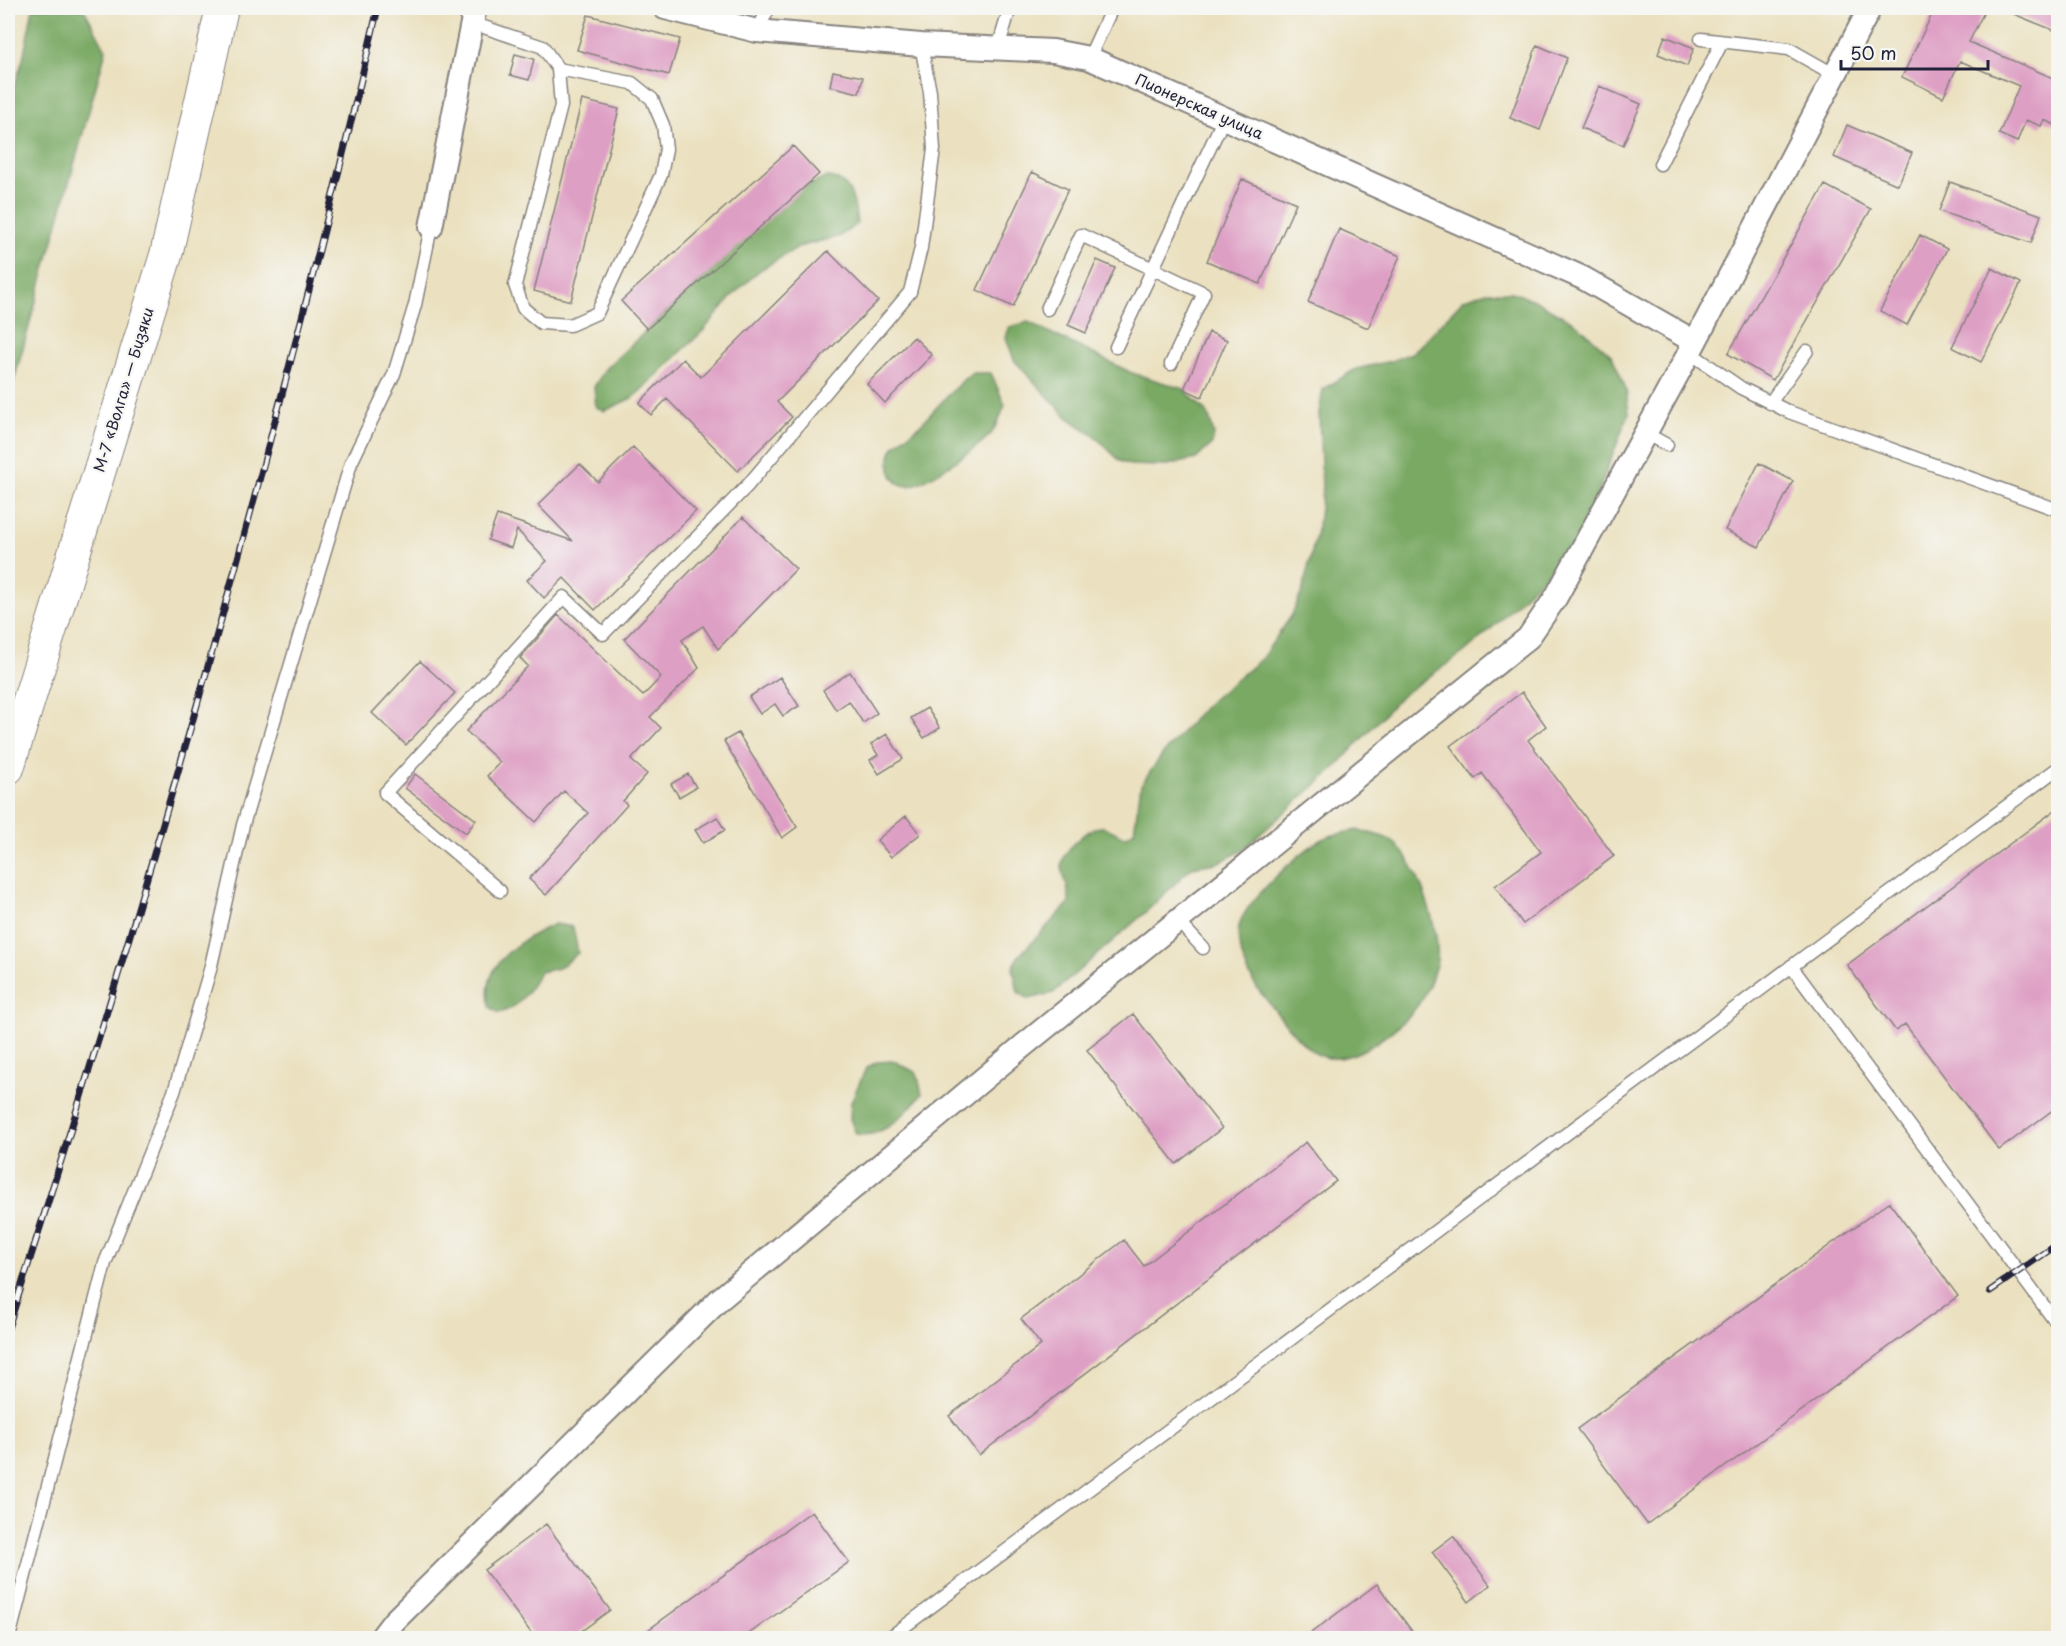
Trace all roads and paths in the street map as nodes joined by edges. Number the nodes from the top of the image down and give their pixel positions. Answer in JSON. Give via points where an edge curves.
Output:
{"nodes":[{"id":1,"x":222,"y":8,"type":"edge"},
{"id":2,"x":665,"y":8,"type":"edge"},
{"id":3,"x":769,"y":8,"type":"edge"},
{"id":4,"x":1010,"y":8,"type":"edge"},
{"id":5,"x":1112,"y":8,"type":"edge"},
{"id":6,"x":1870,"y":8,"type":"edge"},
{"id":7,"x":474,"y":15,"type":"edge"},
{"id":8,"x":757,"y":31,"type":"junction"},
{"id":9,"x":1701,"y":39,"type":"dead end"},
{"id":10,"x":1722,"y":42,"type":"junction"},
{"id":11,"x":921,"y":45,"type":"junction"},
{"id":12,"x":998,"y":48,"type":"junction"},
{"id":13,"x":1089,"y":58,"type":"junction"},
{"id":14,"x":558,"y":69,"type":"junction"},
{"id":15,"x":1835,"y":75,"type":"junction"},
{"id":16,"x":1224,"y":118,"type":"junction"},
{"id":17,"x":1660,"y":164,"type":"dead end"},
{"id":18,"x":431,"y":227,"type":"joint"},
{"id":19,"x":1153,"y":270,"type":"junction"},
{"id":20,"x":1047,"y":309,"type":"dead end"},
{"id":21,"x":1116,"y":347,"type":"dead end"},
{"id":22,"x":1692,"y":347,"type":"junction"},
{"id":23,"x":1807,"y":351,"type":"dead end"},
{"id":24,"x":1171,"y":364,"type":"dead end"},
{"id":25,"x":1770,"y":403,"type":"junction"},
{"id":26,"x":1645,"y":433,"type":"junction"},
{"id":27,"x":1667,"y":445,"type":"dead end"},
{"id":28,"x":2058,"y":510,"type":"edge"},
{"id":29,"x":8,"y":768,"type":"edge"},
{"id":30,"x":2058,"y":768,"type":"edge"},
{"id":31,"x":500,"y":891,"type":"dead end"},
{"id":32,"x":1178,"y":921,"type":"junction"},
{"id":33,"x":1203,"y":948,"type":"dead end"},
{"id":34,"x":1791,"y":966,"type":"junction"},
{"id":35,"x":2058,"y":1325,"type":"edge"},
{"id":36,"x":9,"y":1638,"type":"edge"},
{"id":37,"x":381,"y":1638,"type":"edge"},
{"id":38,"x":889,"y":1638,"type":"edge"}],
"edges":[{"from":1,"to":29,"type":"main road","name":"М-7 «Волга» — Бизяки","via":[[165,255]]},
{"from":2,"to":8,"type":"street","name":"Пионерская улица"},
{"from":3,"to":8,"type":"lane"},
{"from":4,"to":12,"type":"lane"},
{"from":5,"to":13,"type":"lane"},
{"from":6,"to":15,"type":"street"},
{"from":7,"to":14,"type":"lane","via":[[543,47]]},
{"from":7,"to":18,"type":"street"},
{"from":8,"to":11,"type":"street","name":"Пионерская улица"},
{"from":9,"to":10,"type":"lane"},
{"from":10,"to":15,"type":"lane","via":[[1789,49]]},
{"from":10,"to":17,"type":"lane"},
{"from":11,"to":12,"type":"street","name":"Пионерская улица"},
{"from":11,"to":31,"type":"lane","via":[[930,92],[934,148],[921,248],[910,292],[748,485],[603,634],[564,597],[385,793]]},
{"from":12,"to":13,"type":"street","name":"Пионерская улица","via":[[1053,51]]},
{"from":13,"to":16,"type":"street","name":"Пионерская улица"},
{"from":14,"to":14,"type":"lane","via":[[561,106],[515,285],[523,308],[542,322],[570,325],[597,313],[661,175],[666,149],[663,125],[652,99],[632,83]]},
{"from":15,"to":22,"type":"street"},
{"from":16,"to":19,"type":"lane"},
{"from":16,"to":22,"type":"street","name":"Пионерская улица","via":[[1583,278]]},
{"from":18,"to":36,"type":"lane","via":[[398,362],[351,463],[243,825],[210,970],[174,1092],[105,1263]]},
{"from":19,"to":20,"type":"lane","via":[[1081,235]]},
{"from":19,"to":21,"type":"lane"},
{"from":19,"to":24,"type":"lane","via":[[1204,293]]},
{"from":22,"to":25,"type":"lane","via":[[1741,388]]},
{"from":22,"to":26,"type":"street"},
{"from":23,"to":25,"type":"lane"},
{"from":25,"to":28,"type":"lane"},
{"from":26,"to":27,"type":"lane"},
{"from":26,"to":32,"type":"street","via":[[1556,597],[1528,638]]},
{"from":30,"to":34,"type":"lane"},
{"from":32,"to":33,"type":"lane"},
{"from":32,"to":37,"type":"street","via":[[720,1299]]},
{"from":34,"to":35,"type":"lane"},
{"from":34,"to":38,"type":"lane"}]}
